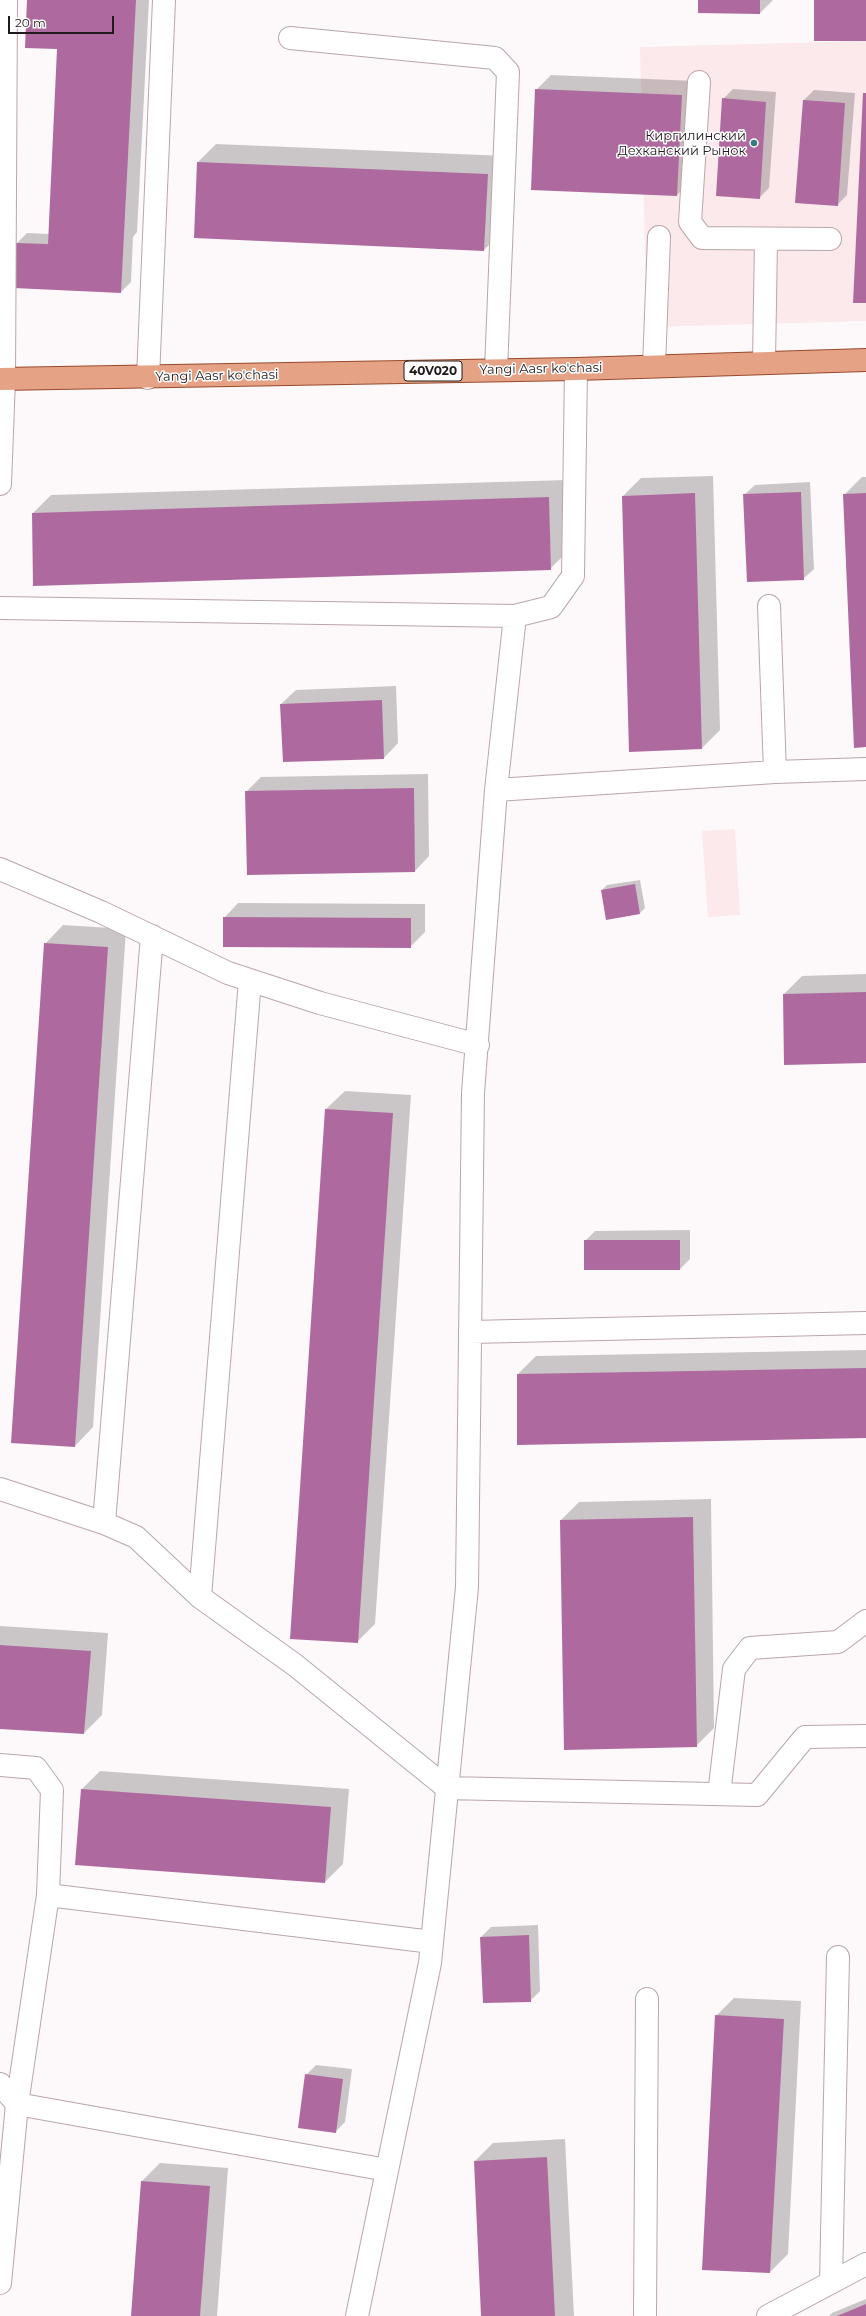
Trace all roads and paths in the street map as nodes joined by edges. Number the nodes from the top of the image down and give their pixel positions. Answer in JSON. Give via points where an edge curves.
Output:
{"nodes":[{"id":1,"x":6,"y":0,"type":"edge"},
{"id":2,"x":164,"y":0,"type":"edge"},
{"id":3,"x":290,"y":38,"type":"dead end"},
{"id":4,"x":699,"y":82,"type":"dead end"},
{"id":5,"x":660,"y":237,"type":"dead end"},
{"id":6,"x":830,"y":239,"type":"dead end"},
{"id":7,"x":766,"y":240,"type":"junction"},
{"id":8,"x":866,"y":360,"type":"edge"},
{"id":9,"x":764,"y":362,"type":"junction"},
{"id":10,"x":654,"y":366,"type":"junction"},
{"id":11,"x":576,"y":369,"type":"junction"},
{"id":12,"x":496,"y":370,"type":"junction"},
{"id":13,"x":148,"y":378,"type":"junction"},
{"id":14,"x":2,"y":379,"type":"edge"},
{"id":15,"x":0,"y":484,"type":"edge"},
{"id":16,"x":769,"y":606,"type":"dead end"},
{"id":17,"x":0,"y":608,"type":"edge"},
{"id":18,"x":516,"y":616,"type":"junction"},
{"id":19,"x":866,"y":769,"type":"edge"},
{"id":20,"x":775,"y":772,"type":"junction"},
{"id":21,"x":496,"y":790,"type":"junction"},
{"id":22,"x":0,"y":869,"type":"edge"},
{"id":23,"x":152,"y":936,"type":"junction"},
{"id":24,"x":250,"y":980,"type":"junction"},
{"id":25,"x":478,"y":1045,"type":"junction"},
{"id":26,"x":866,"y":1323,"type":"edge"},
{"id":27,"x":470,"y":1332,"type":"junction"},
{"id":28,"x":0,"y":1489,"type":"edge"},
{"id":29,"x":104,"y":1523,"type":"junction"},
{"id":30,"x":200,"y":1597,"type":"junction"},
{"id":31,"x":866,"y":1621,"type":"edge"},
{"id":32,"x":866,"y":1736,"type":"edge"},
{"id":33,"x":0,"y":1765,"type":"edge"},
{"id":34,"x":447,"y":1788,"type":"junction"},
{"id":35,"x":719,"y":1794,"type":"junction"},
{"id":36,"x":48,"y":1895,"type":"junction"},
{"id":37,"x":432,"y":1942,"type":"junction"},
{"id":38,"x":838,"y":1957,"type":"dead end"},
{"id":39,"x":647,"y":1999,"type":"dead end"},
{"id":40,"x":0,"y":2084,"type":"edge"},
{"id":41,"x":17,"y":2104,"type":"junction"},
{"id":42,"x":387,"y":2170,"type":"junction"},
{"id":43,"x":866,"y":2264,"type":"edge"},
{"id":44,"x":831,"y":2282,"type":"junction"},
{"id":45,"x":0,"y":2283,"type":"edge"},
{"id":46,"x":357,"y":2316,"type":"edge"},
{"id":47,"x":645,"y":2316,"type":"edge"},
{"id":48,"x":768,"y":2316,"type":"edge"}],
"edges":[{"from":1,"to":14,"type":"street"},
{"from":2,"to":13,"type":"street"},
{"from":3,"to":12,"type":"street","via":[[495,58],[508,72]]},
{"from":4,"to":7,"type":"street","via":[[690,222],[702,238]]},
{"from":5,"to":10,"type":"street"},
{"from":6,"to":7,"type":"street"},
{"from":7,"to":9,"type":"street"},
{"from":8,"to":9,"type":"main road","name":"Yangi Aasr ko'chasi","number":"40V020"},
{"from":9,"to":10,"type":"main road","name":"Yangi Aasr ko'chasi","number":"40V020"},
{"from":10,"to":11,"type":"main road","name":"Yangi Aasr ko'chasi","number":"40V020"},
{"from":11,"to":12,"type":"main road","name":"Yangi Aasr ko'chasi","number":"40V020"},
{"from":11,"to":18,"type":"street","via":[[573,576],[551,608]]},
{"from":12,"to":13,"type":"main road","name":"Yangi Aasr ko'chasi","number":"40V020"},
{"from":13,"to":14,"type":"main road","name":"Yangi Aasr ko'chasi","number":"40V020"},
{"from":14,"to":15,"type":"street"},
{"from":16,"to":20,"type":"street"},
{"from":17,"to":18,"type":"street"},
{"from":18,"to":21,"type":"street"},
{"from":19,"to":20,"type":"street"},
{"from":20,"to":21,"type":"street"},
{"from":21,"to":25,"type":"street"},
{"from":22,"to":23,"type":"street"},
{"from":23,"to":24,"type":"street","via":[[228,974]]},
{"from":23,"to":29,"type":"street"},
{"from":24,"to":25,"type":"street","via":[[320,1003]]},
{"from":24,"to":30,"type":"street"},
{"from":25,"to":27,"type":"street","via":[[473,1093]]},
{"from":26,"to":27,"type":"street"},
{"from":27,"to":34,"type":"street","via":[[467,1587]]},
{"from":28,"to":29,"type":"street"},
{"from":29,"to":30,"type":"street","via":[[136,1537]]},
{"from":30,"to":34,"type":"street","via":[[295,1665]]},
{"from":31,"to":35,"type":"street","via":[[838,1642],[750,1648],[734,1669]]},
{"from":32,"to":35,"type":"street","via":[[805,1736],[757,1795]]},
{"from":33,"to":36,"type":"street","via":[[36,1768],[52,1790]]},
{"from":34,"to":35,"type":"street"},
{"from":34,"to":37,"type":"street"},
{"from":36,"to":37,"type":"street"},
{"from":36,"to":41,"type":"street"},
{"from":37,"to":42,"type":"street","via":[[430,1963]]},
{"from":38,"to":44,"type":"street"},
{"from":39,"to":47,"type":"street"},
{"from":40,"to":41,"type":"street"},
{"from":41,"to":42,"type":"street"},
{"from":41,"to":45,"type":"street"},
{"from":42,"to":46,"type":"street"},
{"from":43,"to":44,"type":"street"},
{"from":44,"to":48,"type":"street"}]}
